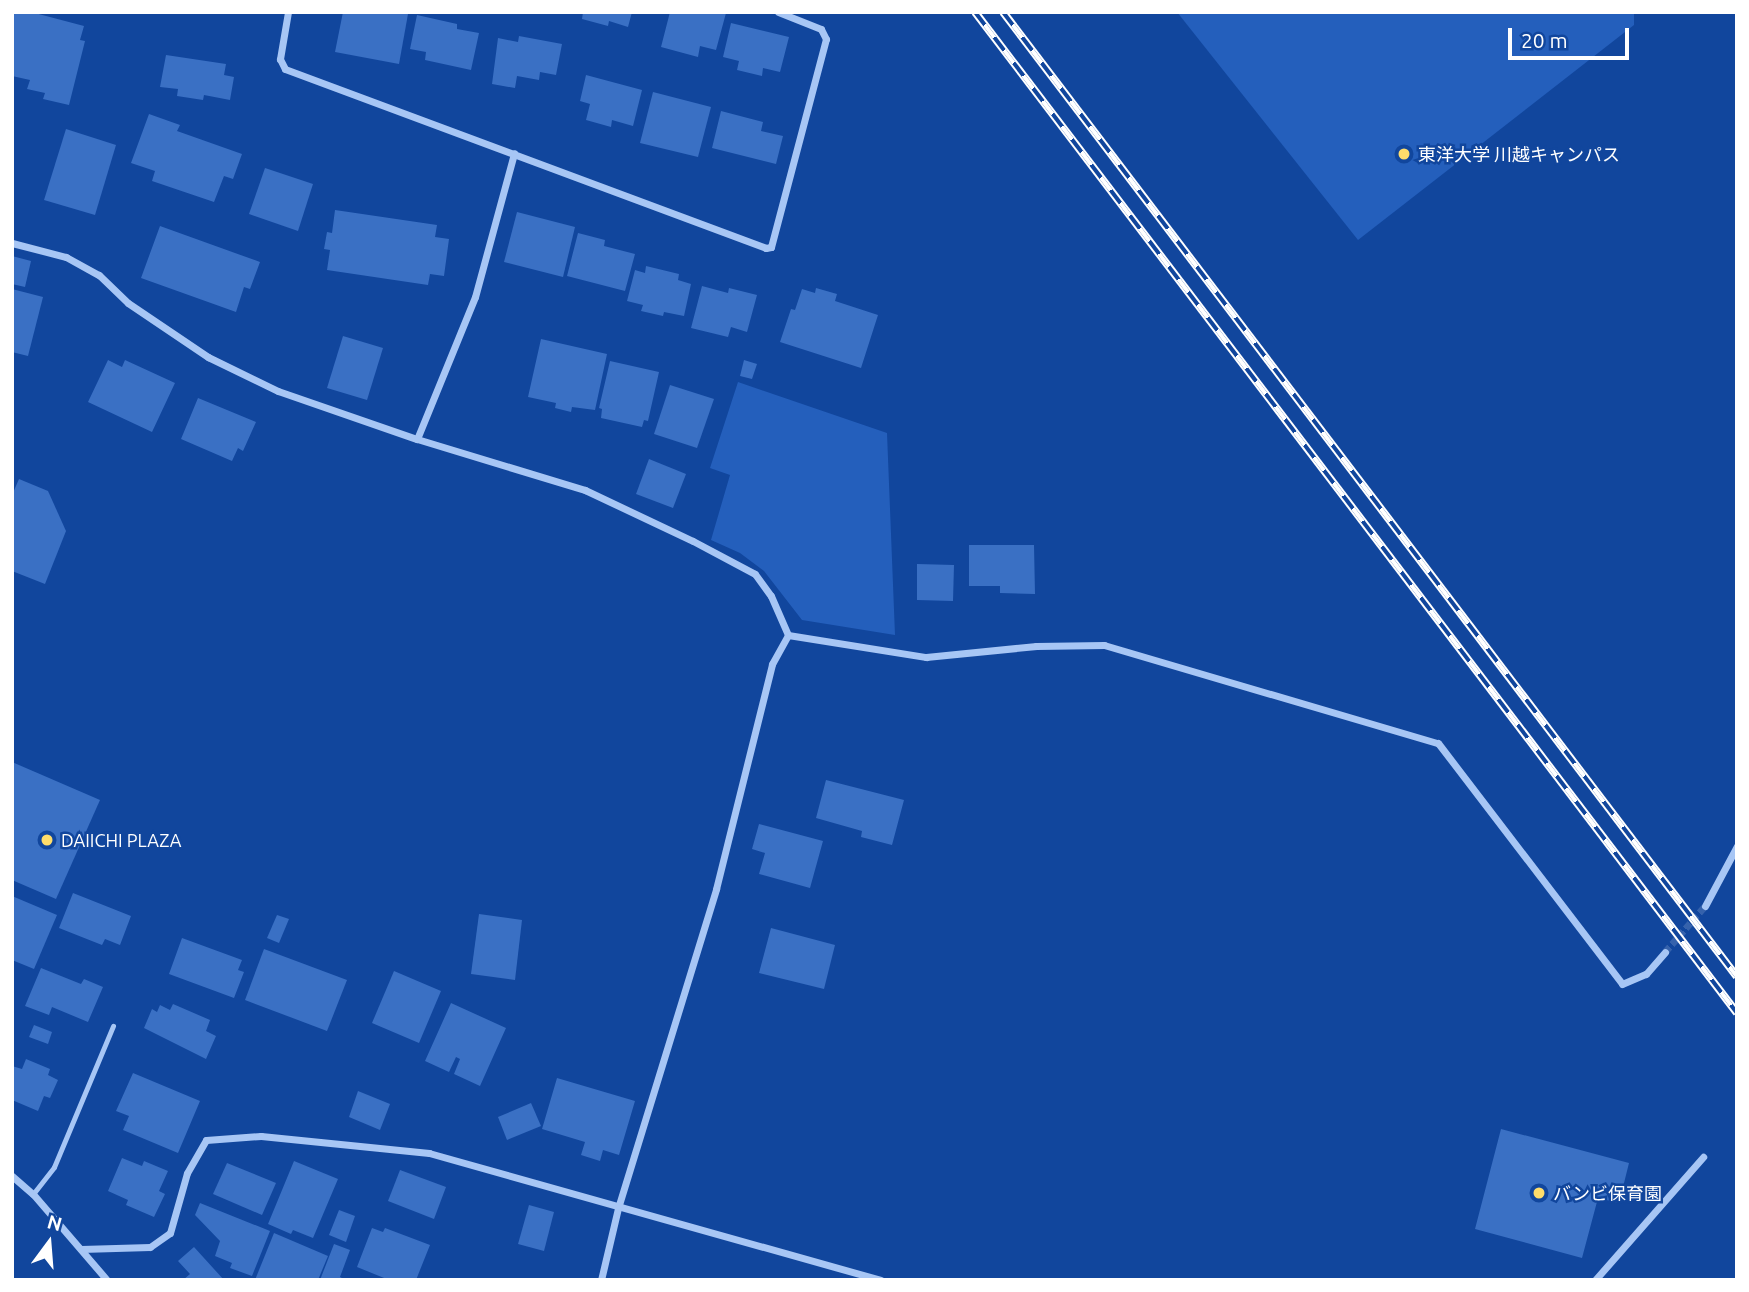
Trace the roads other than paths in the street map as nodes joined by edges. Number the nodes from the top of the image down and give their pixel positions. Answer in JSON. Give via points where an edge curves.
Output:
{"nodes":[{"id":1,"x":288,"y":12,"type":"edge"},
{"id":2,"x":778,"y":12,"type":"edge"},
{"id":3,"x":514,"y":153,"type":"junction"},
{"id":4,"x":12,"y":243,"type":"edge"},
{"id":5,"x":417,"y":439,"type":"junction"},
{"id":6,"x":788,"y":635,"type":"junction"},
{"id":7,"x":1737,"y":846,"type":"edge"},
{"id":8,"x":1704,"y":906,"type":"tunnel mouth"},
{"id":9,"x":1665,"y":952,"type":"tunnel mouth"},
{"id":10,"x":113,"y":1026,"type":"dead end"},
{"id":11,"x":1703,"y":1157,"type":"dead end"},
{"id":12,"x":12,"y":1176,"type":"edge"},
{"id":13,"x":33,"y":1194,"type":"junction"},
{"id":14,"x":618,"y":1208,"type":"junction"},
{"id":15,"x":81,"y":1249,"type":"junction"},
{"id":16,"x":107,"y":1280,"type":"edge"},
{"id":17,"x":601,"y":1280,"type":"edge"},
{"id":18,"x":880,"y":1280,"type":"edge"},
{"id":19,"x":1595,"y":1280,"type":"edge"}],
"edges":[{"from":1,"to":3,"type":"street","via":[[280,59],[285,69]]},
{"from":2,"to":3,"type":"street","via":[[821,29],[826,39],[771,247]]},
{"from":3,"to":5,"type":"street","via":[[475,297]]},
{"from":4,"to":5,"type":"street","via":[[66,257],[99,275],[128,303],[238,373]]},
{"from":5,"to":6,"type":"street","via":[[585,489],[693,541],[755,574],[771,596]]},
{"from":6,"to":9,"type":"street","via":[[926,657],[1036,646],[1104,645],[1438,743],[1622,984],[1646,974]]},
{"from":6,"to":14,"type":"street","via":[[772,664],[716,889]]},
{"from":7,"to":8,"type":"street"},
{"from":10,"to":13,"type":"lane","via":[[54,1167]]},
{"from":11,"to":19,"type":"street"},
{"from":12,"to":13,"type":"street"},
{"from":13,"to":15,"type":"street"},
{"from":14,"to":15,"type":"street","via":[[429,1153],[261,1136],[206,1140],[187,1173],[170,1233],[150,1247]]},
{"from":14,"to":17,"type":"street"},
{"from":14,"to":18,"type":"street"},
{"from":15,"to":16,"type":"street"}]}
